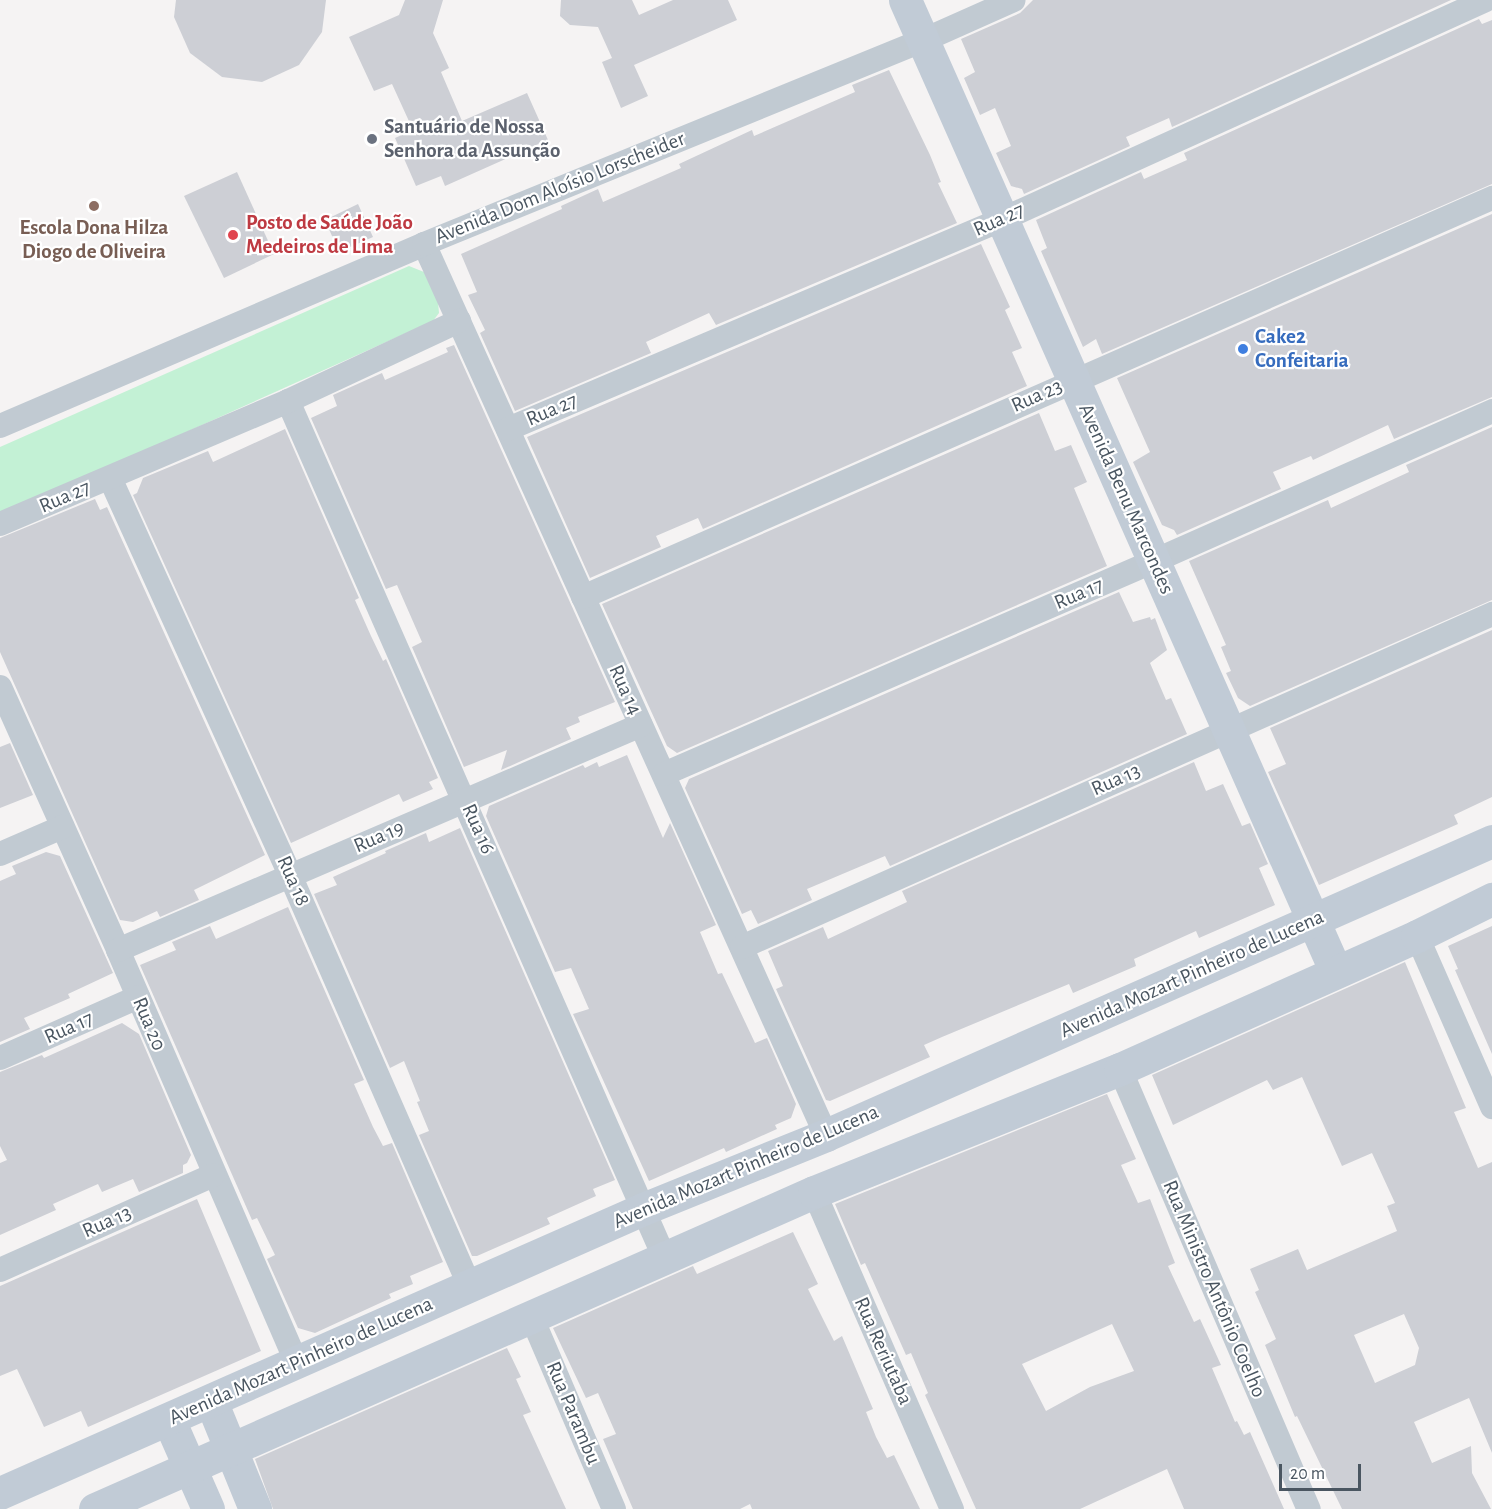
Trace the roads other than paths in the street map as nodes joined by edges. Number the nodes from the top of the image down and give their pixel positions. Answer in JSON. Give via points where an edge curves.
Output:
{"nodes":[{"id":1,"x":1014,"y":0,"type":"edge"},
{"id":2,"x":1485,"y":0,"type":"edge"},
{"id":3,"x":916,"y":16,"type":"edge"},
{"id":4,"x":1492,"y":198,"type":"edge"},
{"id":5,"x":1003,"y":219,"type":"junction"},
{"id":6,"x":424,"y":244,"type":"junction"},
{"id":7,"x":459,"y":321,"type":"junction"},
{"id":8,"x":1074,"y":380,"type":"junction"},
{"id":9,"x":288,"y":401,"type":"junction"},
{"id":10,"x":1492,"y":411,"type":"edge"},
{"id":11,"x":0,"y":426,"type":"edge"},
{"id":12,"x":508,"y":429,"type":"junction"},
{"id":13,"x":110,"y":478,"type":"junction"},
{"id":14,"x":0,"y":524,"type":"edge"},
{"id":15,"x":1154,"y":561,"type":"junction"},
{"id":16,"x":583,"y":597,"type":"junction"},
{"id":17,"x":1492,"y":614,"type":"edge"},
{"id":18,"x":0,"y":687,"type":"edge"},
{"id":19,"x":641,"y":725,"type":"junction"},
{"id":20,"x":1228,"y":729,"type":"junction"},
{"id":21,"x":664,"y":774,"type":"junction"},
{"id":22,"x":466,"y":801,"type":"junction"},
{"id":23,"x":62,"y":827,"type":"junction"},
{"id":24,"x":1492,"y":841,"type":"edge"},
{"id":25,"x":0,"y":854,"type":"edge"},
{"id":26,"x":290,"y":875,"type":"junction"},
{"id":27,"x":1492,"y":899,"type":"edge"},
{"id":28,"x":1314,"y":919,"type":"junction"},
{"id":29,"x":1417,"y":936,"type":"junction"},
{"id":30,"x":742,"y":947,"type":"junction"},
{"id":31,"x":118,"y":950,"type":"junction"},
{"id":32,"x":1336,"y":972,"type":"junction"},
{"id":33,"x":138,"y":997,"type":"junction"},
{"id":34,"x":0,"y":1058,"type":"edge"},
{"id":35,"x":1119,"y":1069,"type":"junction"},
{"id":36,"x":1492,"y":1107,"type":"edge"},
{"id":37,"x":826,"y":1135,"type":"junction"},
{"id":38,"x":213,"y":1175,"type":"junction"},
{"id":39,"x":814,"y":1192,"type":"junction"},
{"id":40,"x":644,"y":1209,"type":"junction"},
{"id":41,"x":664,"y":1259,"type":"junction"},
{"id":42,"x":0,"y":1270,"type":"edge"},
{"id":43,"x":470,"y":1287,"type":"junction"},
{"id":44,"x":532,"y":1318,"type":"junction"},
{"id":45,"x":296,"y":1362,"type":"junction"},
{"id":46,"x":211,"y":1401,"type":"junction"},
{"id":47,"x":169,"y":1420,"type":"junction"},
{"id":48,"x":231,"y":1451,"type":"junction"},
{"id":49,"x":191,"y":1469,"type":"junction"},
{"id":50,"x":0,"y":1493,"type":"edge"},
{"id":51,"x":95,"y":1509,"type":"edge"},
{"id":52,"x":208,"y":1509,"type":"edge"},
{"id":53,"x":255,"y":1509,"type":"edge"},
{"id":54,"x":614,"y":1509,"type":"edge"},
{"id":55,"x":952,"y":1509,"type":"edge"},
{"id":56,"x":1309,"y":1509,"type":"edge"}],
"edges":[{"from":1,"to":3,"type":"street","name":"Avenida Dom Aloísio Lorscheider"},
{"from":2,"to":5,"type":"street","name":"Rua 27"},
{"from":3,"to":5,"type":"main road","name":"Avenida Benu Marcondes"},
{"from":3,"to":6,"type":"street","name":"Avenida Dom Aloísio Lorscheider"},
{"from":4,"to":8,"type":"street","name":"Rua 23"},
{"from":5,"to":8,"type":"main road","name":"Avenida Benu Marcondes"},
{"from":5,"to":12,"type":"street","name":"Rua 27"},
{"from":6,"to":7,"type":"street","name":"Rua 14"},
{"from":6,"to":11,"type":"street","name":"Avenida Dom Aloísio Lorscheider"},
{"from":7,"to":9,"type":"street","name":"Rua 27"},
{"from":7,"to":12,"type":"street","name":"Rua 14"},
{"from":8,"to":15,"type":"main road","name":"Avenida Benu Marcondes"},
{"from":8,"to":16,"type":"street","name":"Rua 23"},
{"from":9,"to":13,"type":"street","name":"Rua 27"},
{"from":9,"to":22,"type":"street","name":"Rua 16"},
{"from":10,"to":15,"type":"street","name":"Rua 17"},
{"from":12,"to":16,"type":"street","name":"Rua 14"},
{"from":13,"to":14,"type":"street","name":"Rua 27"},
{"from":13,"to":26,"type":"street","name":"Rua 18"},
{"from":15,"to":20,"type":"main road","name":"Avenida Benu Marcondes"},
{"from":15,"to":21,"type":"street","name":"Rua 17"},
{"from":16,"to":19,"type":"street","name":"Rua 14"},
{"from":17,"to":20,"type":"street","name":"Rua 13"},
{"from":18,"to":23,"type":"street","name":"Rua 20"},
{"from":19,"to":21,"type":"street","name":"Rua 14"},
{"from":19,"to":22,"type":"street","name":"Rua 19"},
{"from":20,"to":28,"type":"main road","name":"Avenida Benu Marcondes"},
{"from":20,"to":30,"type":"street","name":"Rua 13"},
{"from":21,"to":30,"type":"street","name":"Rua 14"},
{"from":22,"to":26,"type":"street","name":"Rua 19"},
{"from":22,"to":40,"type":"street","name":"Rua 16"},
{"from":23,"to":25,"type":"street"},
{"from":23,"to":31,"type":"street","name":"Rua 20"},
{"from":24,"to":28,"type":"main road","name":"Avenida Mozart Pinheiro de Lucena"},
{"from":26,"to":31,"type":"street","name":"Rua 19"},
{"from":26,"to":43,"type":"street","name":"Rua 18"},
{"from":27,"to":29,"type":"main road"},
{"from":28,"to":32,"type":"main road","name":"Avenida Benu Marcondes"},
{"from":28,"to":37,"type":"main road","name":"Avenida Mozart Pinheiro de Lucena"},
{"from":29,"to":32,"type":"main road"},
{"from":29,"to":36,"type":"street"},
{"from":30,"to":37,"type":"street","name":"Rua 14"},
{"from":31,"to":33,"type":"street","name":"Rua 20"},
{"from":32,"to":35,"type":"main road"},
{"from":33,"to":34,"type":"street","name":"Rua 17"},
{"from":33,"to":38,"type":"street","name":"Rua 20"},
{"from":35,"to":39,"type":"main road"},
{"from":35,"to":56,"type":"street","name":"Rua Ministro Antônio Coelho"},
{"from":37,"to":40,"type":"main road","name":"Avenida Mozart Pinheiro de Lucena"},
{"from":38,"to":42,"type":"street","name":"Rua 13"},
{"from":38,"to":45,"type":"street","name":"Rua 20"},
{"from":39,"to":41,"type":"main road"},
{"from":39,"to":55,"type":"street","name":"Rua Reriutaba"},
{"from":40,"to":41,"type":"street","name":"Rua 16"},
{"from":40,"to":43,"type":"main road","name":"Avenida Mozart Pinheiro de Lucena"},
{"from":41,"to":44,"type":"main road"},
{"from":43,"to":45,"type":"main road","name":"Avenida Mozart Pinheiro de Lucena"},
{"from":44,"to":48,"type":"main road"},
{"from":44,"to":54,"type":"street","name":"Rua Parambu"},
{"from":45,"to":46,"type":"main road","name":"Avenida Mozart Pinheiro de Lucena"},
{"from":46,"to":47,"type":"main road","name":"Avenida Mozart Pinheiro de Lucena"},
{"from":46,"to":48,"type":"main road"},
{"from":47,"to":49,"type":"main road"},
{"from":47,"to":50,"type":"main road","name":"Avenida Mozart Pinheiro de Lucena"},
{"from":48,"to":49,"type":"main road"},
{"from":48,"to":53,"type":"main road"},
{"from":49,"to":51,"type":"main road"},
{"from":49,"to":52,"type":"main road"}]}
